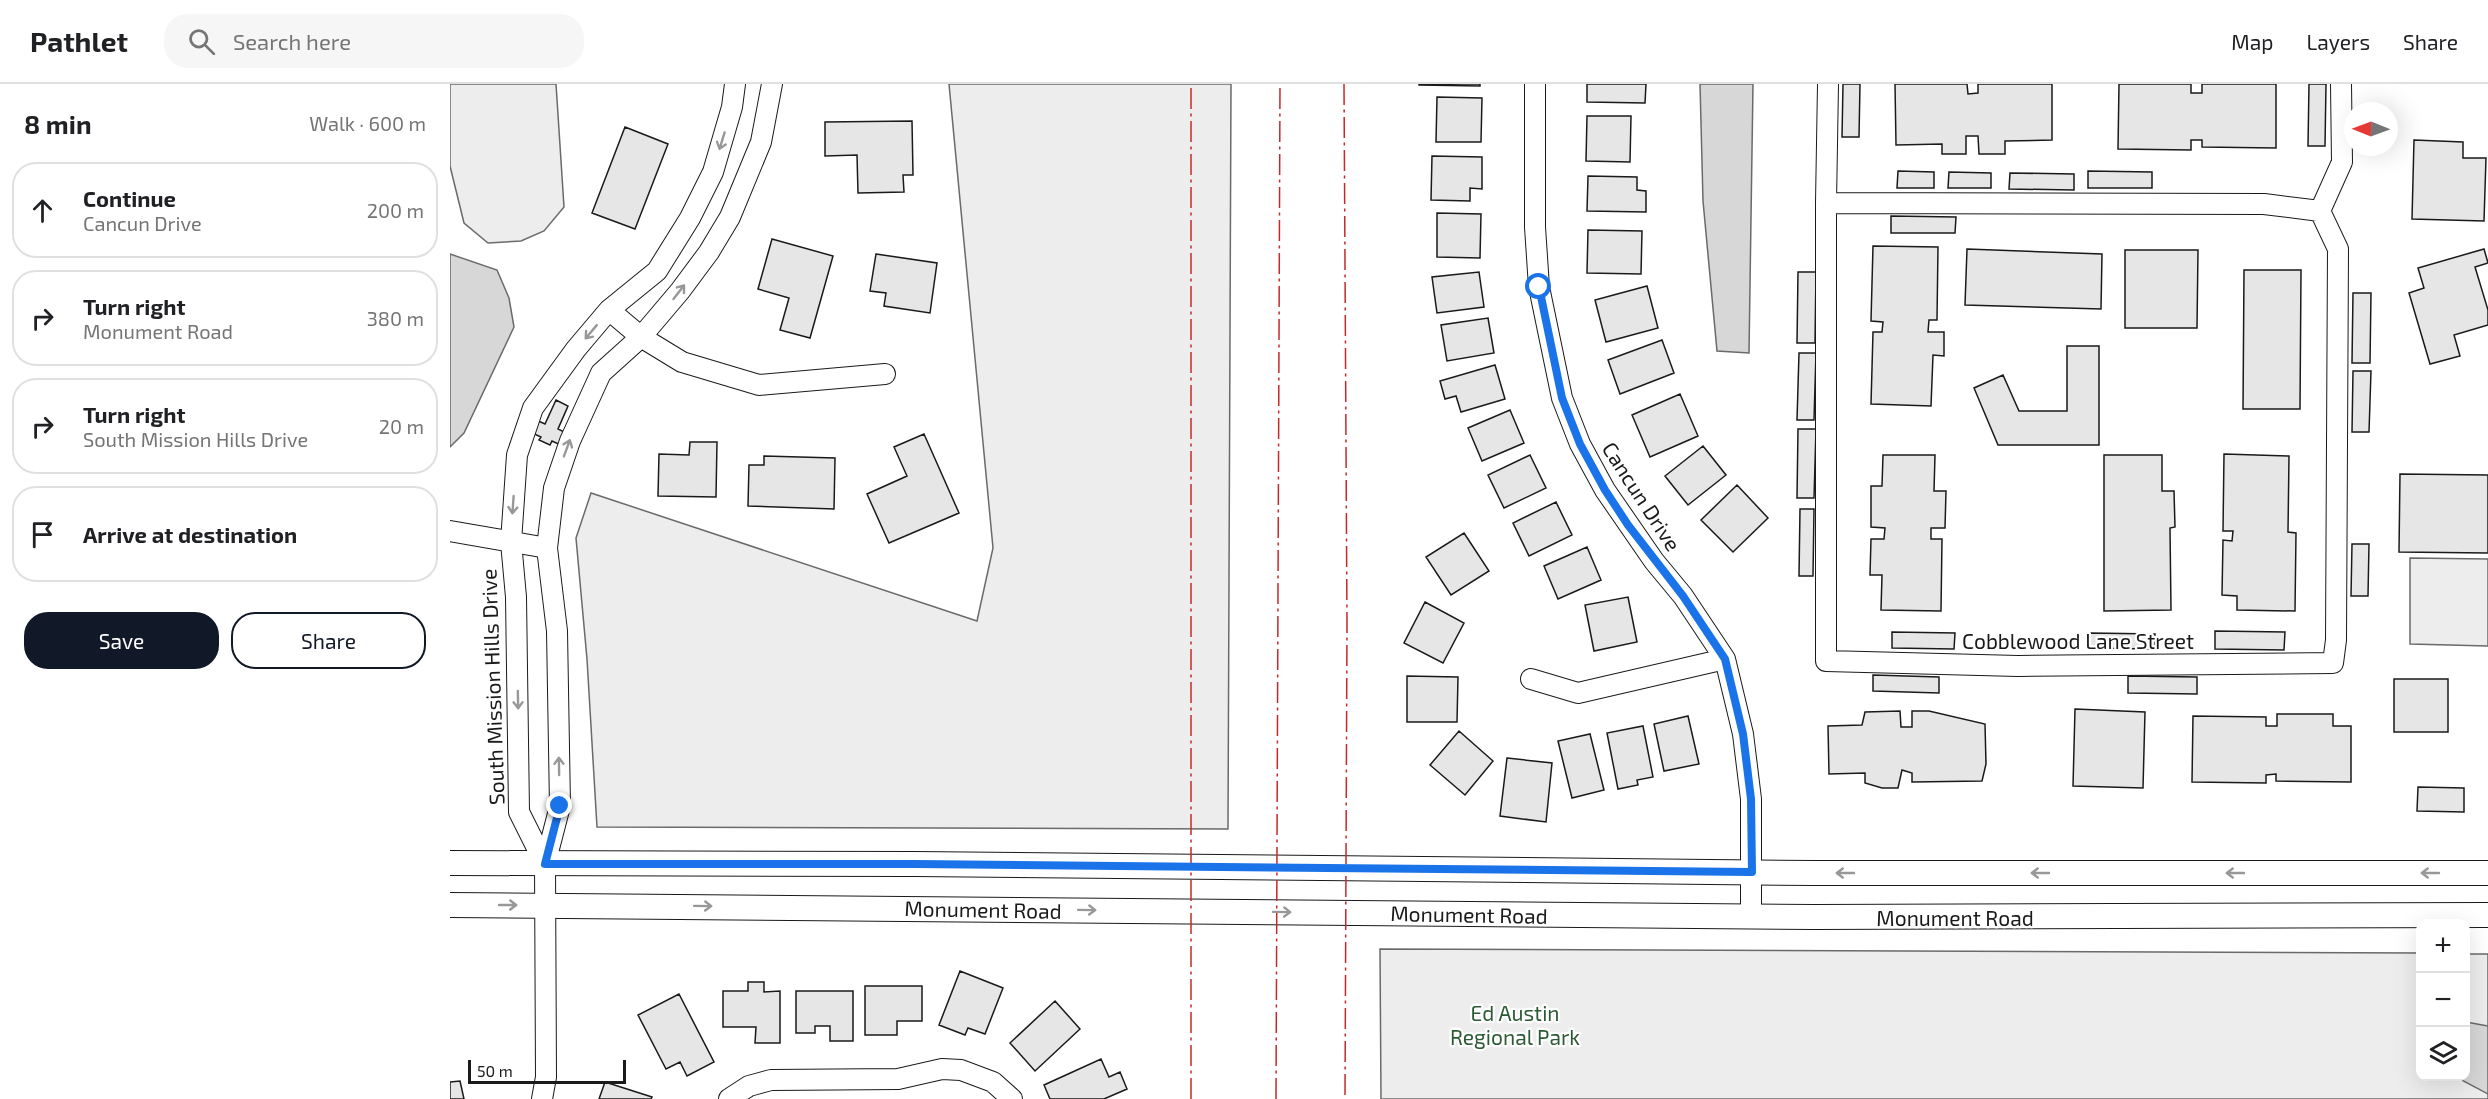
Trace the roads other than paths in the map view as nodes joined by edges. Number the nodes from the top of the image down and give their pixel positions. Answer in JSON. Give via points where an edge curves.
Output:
{"nodes":[{"id":1,"x":735,"y":84,"type":"edge"},
{"id":2,"x":772,"y":84,"type":"edge"},
{"id":3,"x":1535,"y":84,"type":"edge"},
{"id":4,"x":1828,"y":84,"type":"edge"},
{"id":5,"x":2341,"y":84,"type":"edge"},
{"id":6,"x":1826,"y":203,"type":"junction"},
{"id":7,"x":2320,"y":212,"type":"junction"},
{"id":8,"x":609,"y":310,"type":"junction"},
{"id":9,"x":641,"y":338,"type":"junction"},
{"id":10,"x":885,"y":374,"type":"dead end"},
{"id":11,"x":450,"y":531,"type":"edge"},
{"id":12,"x":511,"y":542,"type":"junction"},
{"id":13,"x":548,"y":548,"type":"junction"},
{"id":14,"x":1725,"y":659,"type":"junction"},
{"id":15,"x":1531,"y":679,"type":"dead end"},
{"id":16,"x":450,"y":863,"type":"edge"},
{"id":17,"x":545,"y":864,"type":"junction"},
{"id":18,"x":1752,"y":872,"type":"junction"},
{"id":19,"x":2488,"y":873,"type":"edge"},
{"id":20,"x":450,"y":905,"type":"edge"},
{"id":21,"x":545,"y":905,"type":"junction"},
{"id":22,"x":2488,"y":915,"type":"edge"},
{"id":23,"x":1751,"y":916,"type":"junction"},
{"id":24,"x":542,"y":1099,"type":"edge"},
{"id":25,"x":729,"y":1099,"type":"edge"},
{"id":26,"x":1012,"y":1099,"type":"edge"}],
"edges":[{"from":1,"to":8,"type":"street","name":"South Mission Hills Drive","one_way":true,"via":[[712,172],[690,218],[657,272]]},
{"from":9,"to":2,"type":"street","one_way":true,"via":[[709,252],[730,217],[761,142]]},
{"from":3,"to":14,"type":"street","name":"Cancun Drive","via":[[1539,287],[1562,398],[1580,444],[1605,490]]},
{"from":4,"to":6,"type":"street","name":"Cobblewood Lane Street"},
{"from":5,"to":7,"type":"street","via":[[2342,162]]},
{"from":6,"to":7,"type":"street","via":[[2264,204]]},
{"from":6,"to":7,"type":"street","name":"Cobblewood Lane Street","via":[[1826,661],[2018,666],[2333,663],[2338,249]]},
{"from":8,"to":9,"type":"street"},
{"from":8,"to":12,"type":"street","name":"South Mission Hills Drive","one_way":true,"via":[[533,408],[517,455]]},
{"from":9,"to":10,"type":"street","via":[[682,362],[759,385]]},
{"from":13,"to":9,"type":"street","one_way":true,"via":[[554,488],[570,441],[601,373]]},
{"from":11,"to":12,"type":"street"},
{"from":12,"to":13,"type":"street"},
{"from":12,"to":17,"type":"street","name":"South Mission Hills Drive","one_way":true,"via":[[516,597],[519,812]]},
{"from":17,"to":13,"type":"street","one_way":true,"via":[[560,806],[557,631]]},
{"from":14,"to":15,"type":"street","via":[[1578,693]]},
{"from":14,"to":18,"type":"street","name":"Cancun Drive","via":[[1743,734],[1751,799]]},
{"from":16,"to":17,"type":"street","name":"Monument Road"},
{"from":17,"to":18,"type":"street","name":"Monument Road"},
{"from":17,"to":21,"type":"street"},
{"from":19,"to":18,"type":"street","name":"Monument Road","one_way":true},
{"from":18,"to":23,"type":"street","name":"Cancun Drive"},
{"from":20,"to":21,"type":"street","name":"Monument Road","one_way":true},
{"from":21,"to":23,"type":"street","name":"Monument Road","one_way":true},
{"from":21,"to":24,"type":"street","via":[[546,1077]]},
{"from":22,"to":23,"type":"street","name":"Monument Road"},
{"from":25,"to":26,"type":"street","via":[[749,1086],[771,1080],[898,1079],[942,1069],[961,1070],[993,1082]]}]}
